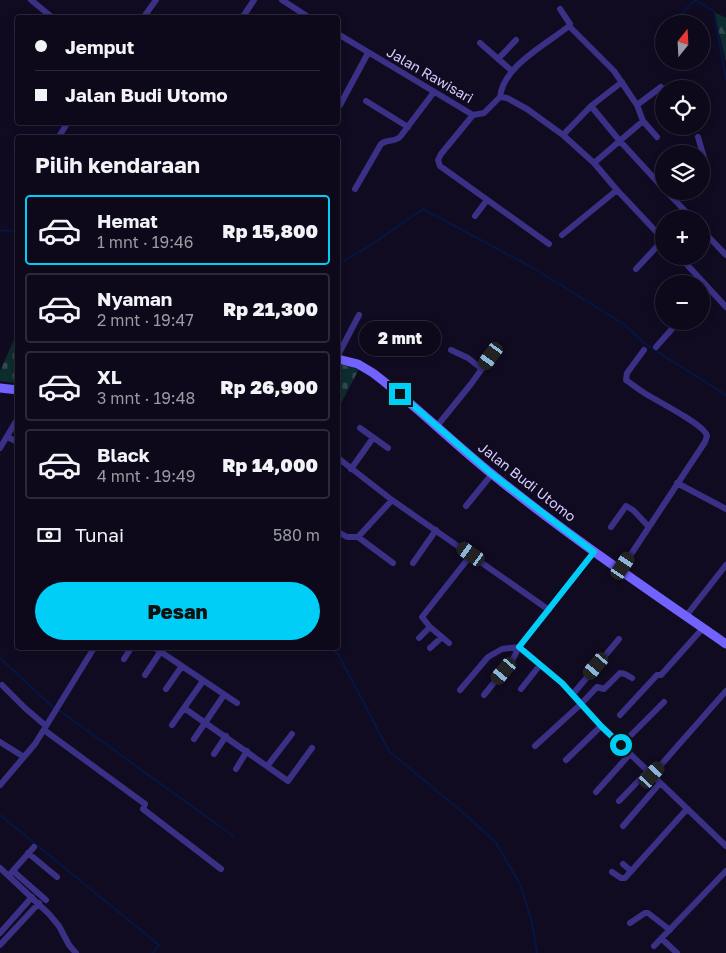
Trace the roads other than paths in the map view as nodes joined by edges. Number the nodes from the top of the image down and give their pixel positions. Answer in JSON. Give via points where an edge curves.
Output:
{"nodes":[{"id":1,"x":31,"y":0,"type":"edge"},
{"id":2,"x":156,"y":0,"type":"edge"},
{"id":3,"x":254,"y":0,"type":"edge"},
{"id":4,"x":282,"y":0,"type":"edge"},
{"id":5,"x":560,"y":9,"type":"dead end"},
{"id":6,"x":49,"y":15,"type":"edge"},
{"id":7,"x":145,"y":15,"type":"edge"},
{"id":8,"x":244,"y":15,"type":"edge"},
{"id":9,"x":300,"y":15,"type":"edge"},
{"id":10,"x":569,"y":26,"type":"junction"},
{"id":11,"x":340,"y":35,"type":"edge"},
{"id":12,"x":516,"y":40,"type":"dead end"},
{"id":13,"x":480,"y":43,"type":"dead end"},
{"id":14,"x":368,"y":53,"type":"junction"},
{"id":15,"x":498,"y":59,"type":"junction"},
{"id":16,"x":512,"y":71,"type":"junction"},
{"id":17,"x":622,"y":82,"type":"junction"},
{"id":18,"x":434,"y":92,"type":"junction"},
{"id":19,"x":655,"y":92,"type":"edge"},
{"id":20,"x":500,"y":97,"type":"junction"},
{"id":21,"x":366,"y":101,"type":"dead end"},
{"id":22,"x":340,"y":105,"type":"dead end"},
{"id":23,"x":637,"y":105,"type":"junction"},
{"id":24,"x":591,"y":106,"type":"junction"},
{"id":25,"x":473,"y":115,"type":"junction"},
{"id":26,"x":643,"y":121,"type":"junction"},
{"id":27,"x":408,"y":128,"type":"junction"},
{"id":28,"x":563,"y":135,"type":"junction"},
{"id":29,"x":657,"y":136,"type":"dead end"},
{"id":30,"x":698,"y":137,"type":"dead end"},
{"id":31,"x":619,"y":140,"type":"junction"},
{"id":32,"x":700,"y":145,"type":"edge"},
{"id":33,"x":594,"y":163,"type":"junction"},
{"id":34,"x":655,"y":178,"type":"edge"},
{"id":35,"x":355,"y":188,"type":"dead end"},
{"id":36,"x":616,"y":190,"type":"junction"},
{"id":37,"x":487,"y":200,"type":"junction"},
{"id":38,"x":675,"y":200,"type":"edge"},
{"id":39,"x":685,"y":210,"type":"edge"},
{"id":40,"x":475,"y":216,"type":"dead end"},
{"id":41,"x":655,"y":231,"type":"edge"},
{"id":42,"x":562,"y":235,"type":"dead end"},
{"id":43,"x":710,"y":238,"type":"edge"},
{"id":44,"x":548,"y":244,"type":"dead end"},
{"id":45,"x":655,"y":249,"type":"edge"},
{"id":46,"x":726,"y":255,"type":"edge"},
{"id":47,"x":686,"y":265,"type":"edge"},
{"id":48,"x":636,"y":269,"type":"dead end"},
{"id":49,"x":694,"y":275,"type":"edge"},
{"id":50,"x":710,"y":292,"type":"edge"},
{"id":51,"x":726,"y":307,"type":"edge"},
{"id":52,"x":360,"y":315,"type":"dead end"},
{"id":53,"x":672,"y":330,"type":"edge"},
{"id":54,"x":656,"y":347,"type":"dead end"},
{"id":55,"x":451,"y":350,"type":"dead end"},
{"id":56,"x":644,"y":350,"type":"dead end"},
{"id":57,"x":340,"y":353,"type":"edge"},
{"id":58,"x":491,"y":356,"type":"dead end"},
{"id":59,"x":340,"y":358,"type":"edge"},
{"id":60,"x":482,"y":369,"type":"junction"},
{"id":61,"x":0,"y":388,"type":"edge"},
{"id":62,"x":15,"y":390,"type":"edge"},
{"id":63,"x":15,"y":423,"type":"edge"},
{"id":64,"x":437,"y":426,"type":"junction"},
{"id":65,"x":360,"y":428,"type":"dead end"},
{"id":66,"x":7,"y":437,"type":"junction"},
{"id":67,"x":373,"y":438,"type":"junction"},
{"id":68,"x":15,"y":441,"type":"edge"},
{"id":69,"x":0,"y":448,"type":"edge"},
{"id":70,"x":388,"y":448,"type":"dead end"},
{"id":71,"x":340,"y":459,"type":"edge"},
{"id":72,"x":352,"y":468,"type":"junction"},
{"id":73,"x":492,"y":474,"type":"junction"},
{"id":74,"x":677,"y":483,"type":"junction"},
{"id":75,"x":392,"y":500,"type":"junction"},
{"id":76,"x":466,"y":506,"type":"dead end"},
{"id":77,"x":726,"y":509,"type":"edge"},
{"id":78,"x":611,"y":527,"type":"dead end"},
{"id":79,"x":649,"y":527,"type":"junction"},
{"id":80,"x":436,"y":530,"type":"junction"},
{"id":81,"x":340,"y":533,"type":"edge"},
{"id":82,"x":358,"y":537,"type":"junction"},
{"id":83,"x":594,"y":552,"type":"junction"},
{"id":84,"x":471,"y":554,"type":"junction"},
{"id":85,"x":413,"y":562,"type":"dead end"},
{"id":86,"x":393,"y":563,"type":"dead end"},
{"id":87,"x":726,"y":565,"type":"edge"},
{"id":88,"x":620,"y":570,"type":"junction"},
{"id":89,"x":549,"y":610,"type":"junction"},
{"id":90,"x":686,"y":616,"type":"junction"},
{"id":91,"x":430,"y":627,"type":"junction"},
{"id":92,"x":703,"y":628,"type":"junction"},
{"id":93,"x":442,"y":637,"type":"junction"},
{"id":94,"x":419,"y":638,"type":"dead end"},
{"id":95,"x":619,"y":639,"type":"dead end"},
{"id":96,"x":449,"y":643,"type":"dead end"},
{"id":97,"x":726,"y":644,"type":"edge"},
{"id":98,"x":519,"y":647,"type":"junction"},
{"id":99,"x":430,"y":648,"type":"dead end"},
{"id":100,"x":93,"y":650,"type":"edge"},
{"id":101,"x":130,"y":650,"type":"edge"},
{"id":102,"x":158,"y":650,"type":"edge"},
{"id":103,"x":124,"y":659,"type":"dead end"},
{"id":104,"x":540,"y":665,"type":"junction"},
{"id":105,"x":182,"y":666,"type":"junction"},
{"id":106,"x":145,"y":675,"type":"dead end"},
{"id":107,"x":632,"y":678,"type":"dead end"},
{"id":108,"x":9,"y":680,"type":"dead end"},
{"id":109,"x":203,"y":681,"type":"junction"},
{"id":110,"x":1,"y":686,"type":"edge"},
{"id":111,"x":166,"y":689,"type":"dead end"},
{"id":112,"x":521,"y":689,"type":"dead end"},
{"id":113,"x":460,"y":690,"type":"dead end"},
{"id":114,"x":726,"y":691,"type":"edge"},
{"id":115,"x":573,"y":694,"type":"junction"},
{"id":116,"x":224,"y":695,"type":"junction"},
{"id":117,"x":484,"y":695,"type":"dead end"},
{"id":118,"x":664,"y":702,"type":"dead end"},
{"id":119,"x":237,"y":703,"type":"dead end"},
{"id":120,"x":581,"y":704,"type":"junction"},
{"id":121,"x":184,"y":708,"type":"junction"},
{"id":122,"x":620,"y":715,"type":"dead end"},
{"id":123,"x":206,"y":722,"type":"junction"},
{"id":124,"x":172,"y":725,"type":"dead end"},
{"id":125,"x":601,"y":726,"type":"junction"},
{"id":126,"x":45,"y":728,"type":"junction"},
{"id":127,"x":292,"y":734,"type":"dead end"},
{"id":128,"x":226,"y":736,"type":"junction"},
{"id":129,"x":194,"y":739,"type":"dead end"},
{"id":130,"x":0,"y":742,"type":"edge"},
{"id":131,"x":621,"y":745,"type":"junction"},
{"id":132,"x":535,"y":746,"type":"dead end"},
{"id":133,"x":312,"y":748,"type":"dead end"},
{"id":134,"x":247,"y":751,"type":"junction"},
{"id":135,"x":214,"y":754,"type":"dead end"},
{"id":136,"x":630,"y":754,"type":"junction"},
{"id":137,"x":24,"y":758,"type":"junction"},
{"id":138,"x":566,"y":760,"type":"dead end"},
{"id":139,"x":268,"y":765,"type":"junction"},
{"id":140,"x":236,"y":769,"type":"dead end"},
{"id":141,"x":650,"y":773,"type":"junction"},
{"id":142,"x":660,"y":783,"type":"junction"},
{"id":143,"x":0,"y":785,"type":"edge"},
{"id":144,"x":596,"y":792,"type":"dead end"},
{"id":145,"x":619,"y":801,"type":"dead end"},
{"id":146,"x":687,"y":809,"type":"junction"},
{"id":147,"x":623,"y":826,"type":"dead end"},
{"id":148,"x":725,"y":844,"type":"edge"},
{"id":149,"x":34,"y":846,"type":"dead end"},
{"id":150,"x":28,"y":853,"type":"junction"},
{"id":151,"x":623,"y":864,"type":"dead end"},
{"id":152,"x":0,"y":868,"type":"edge"},
{"id":153,"x":221,"y":869,"type":"dead end"},
{"id":154,"x":631,"y":871,"type":"junction"},
{"id":155,"x":726,"y":871,"type":"edge"},
{"id":156,"x":612,"y":872,"type":"dead end"},
{"id":157,"x":11,"y":873,"type":"junction"},
{"id":158,"x":57,"y":877,"type":"dead end"},
{"id":159,"x":32,"y":897,"type":"junction"},
{"id":160,"x":46,"y":900,"type":"dead end"},
{"id":161,"x":39,"y":903,"type":"junction"},
{"id":162,"x":17,"y":914,"type":"junction"},
{"id":163,"x":23,"y":920,"type":"junction"},
{"id":164,"x":630,"y":923,"type":"dead end"},
{"id":165,"x":670,"y":930,"type":"junction"},
{"id":166,"x":0,"y":933,"type":"edge"},
{"id":167,"x":662,"y":939,"type":"junction"},
{"id":168,"x":0,"y":945,"type":"edge"},
{"id":169,"x":654,"y":946,"type":"dead end"},
{"id":170,"x":76,"y":953,"type":"edge"},
{"id":171,"x":677,"y":953,"type":"edge"}],
"edges":[{"from":1,"to":6,"type":"street"},
{"from":2,"to":7,"type":"street"},
{"from":3,"to":8,"type":"street"},
{"from":4,"to":9,"type":"street"},
{"from":5,"to":10,"type":"street"},
{"from":10,"to":16,"type":"street"},
{"from":10,"to":17,"type":"street"},
{"from":11,"to":14,"type":"street","name":"Jalan Rawisari"},
{"from":12,"to":15,"type":"street"},
{"from":13,"to":15,"type":"street"},
{"from":14,"to":18,"type":"street","name":"Jalan Rawisari"},
{"from":14,"to":22,"type":"street"},
{"from":15,"to":16,"type":"street"},
{"from":16,"to":20,"type":"street"},
{"from":17,"to":23,"type":"street"},
{"from":17,"to":24,"type":"street"},
{"from":18,"to":25,"type":"street","name":"Jalan Rawisari"},
{"from":18,"to":27,"type":"street"},
{"from":19,"to":23,"type":"street"},
{"from":20,"to":25,"type":"street","name":"Jalan Rawisari","via":[[484,113]]},
{"from":20,"to":28,"type":"street","via":[[527,109]]},
{"from":21,"to":27,"type":"street"},
{"from":23,"to":26,"type":"street"},
{"from":24,"to":28,"type":"street"},
{"from":24,"to":31,"type":"street"},
{"from":25,"to":37,"type":"street","via":[[441,154],[438,163]]},
{"from":26,"to":29,"type":"street"},
{"from":26,"to":31,"type":"street"},
{"from":27,"to":35,"type":"street","via":[[398,139],[381,144]]},
{"from":28,"to":33,"type":"street"},
{"from":30,"to":32,"type":"street"},
{"from":31,"to":33,"type":"street"},
{"from":31,"to":34,"type":"street"},
{"from":33,"to":36,"type":"street"},
{"from":36,"to":41,"type":"street"},
{"from":36,"to":42,"type":"street"},
{"from":37,"to":40,"type":"street"},
{"from":37,"to":44,"type":"street"},
{"from":38,"to":39,"type":"street"},
{"from":43,"to":46,"type":"street"},
{"from":45,"to":48,"type":"street"},
{"from":47,"to":49,"type":"street"},
{"from":50,"to":51,"type":"street"},
{"from":52,"to":57,"type":"street"},
{"from":53,"to":54,"type":"street"},
{"from":55,"to":60,"type":"street"},
{"from":56,"to":74,"type":"street","via":[[626,380],[675,409],[707,433],[705,442]]},
{"from":58,"to":60,"type":"street"},
{"from":59,"to":64,"type":"street","name":"Jalan Budi Utomo","via":[[373,373]]},
{"from":60,"to":64,"type":"street"},
{"from":61,"to":62,"type":"street"},
{"from":63,"to":66,"type":"street"},
{"from":64,"to":73,"type":"street","name":"Jalan Budi Utomo"},
{"from":65,"to":67,"type":"street"},
{"from":66,"to":68,"type":"street"},
{"from":66,"to":69,"type":"street"},
{"from":67,"to":70,"type":"street"},
{"from":67,"to":72,"type":"street"},
{"from":71,"to":72,"type":"street"},
{"from":72,"to":75,"type":"street"},
{"from":73,"to":76,"type":"street"},
{"from":73,"to":83,"type":"street","name":"Jalan Budi Utomo"},
{"from":74,"to":77,"type":"street"},
{"from":74,"to":79,"type":"street"},
{"from":75,"to":80,"type":"street"},
{"from":75,"to":82,"type":"street"},
{"from":78,"to":79,"type":"street","via":[[627,506]]},
{"from":79,"to":88,"type":"street"},
{"from":80,"to":84,"type":"street"},
{"from":80,"to":85,"type":"street"},
{"from":81,"to":82,"type":"street","via":[[351,538]]},
{"from":82,"to":86,"type":"street"},
{"from":83,"to":88,"type":"street","name":"Jalan Budi Utomo"},
{"from":83,"to":89,"type":"street"},
{"from":84,"to":89,"type":"street"},
{"from":84,"to":91,"type":"street","via":[[422,616]]},
{"from":87,"to":90,"type":"street"},
{"from":88,"to":90,"type":"street","name":"Jalan Budi Utomo"},
{"from":89,"to":98,"type":"street"},
{"from":90,"to":92,"type":"street","name":"Jalan Budi Utomo"},
{"from":91,"to":93,"type":"street"},
{"from":91,"to":94,"type":"street"},
{"from":92,"to":97,"type":"street","name":"Jalan Budi Utomo"},
{"from":92,"to":122,"type":"street","via":[[661,676],[657,675]]},
{"from":93,"to":96,"type":"street"},
{"from":93,"to":99,"type":"street"},
{"from":95,"to":115,"type":"street"},
{"from":98,"to":104,"type":"street"},
{"from":98,"to":113,"type":"street","via":[[502,649],[488,657]]},
{"from":98,"to":117,"type":"street"},
{"from":100,"to":126,"type":"street"},
{"from":101,"to":103,"type":"street"},
{"from":102,"to":105,"type":"street"},
{"from":102,"to":106,"type":"street"},
{"from":104,"to":112,"type":"street"},
{"from":104,"to":115,"type":"street"},
{"from":105,"to":109,"type":"street"},
{"from":105,"to":111,"type":"street"},
{"from":107,"to":120,"type":"street","via":[[620,673],[604,689],[597,687]]},
{"from":108,"to":110,"type":"street"},
{"from":109,"to":116,"type":"street"},
{"from":109,"to":121,"type":"street"},
{"from":110,"to":126,"type":"street"},
{"from":114,"to":141,"type":"street"},
{"from":115,"to":120,"type":"street"},
{"from":116,"to":119,"type":"street"},
{"from":116,"to":123,"type":"street"},
{"from":118,"to":131,"type":"street"},
{"from":120,"to":125,"type":"street"},
{"from":120,"to":132,"type":"street"},
{"from":121,"to":123,"type":"street"},
{"from":121,"to":124,"type":"street"},
{"from":123,"to":128,"type":"street"},
{"from":123,"to":129,"type":"street"},
{"from":125,"to":131,"type":"street"},
{"from":125,"to":138,"type":"street"},
{"from":126,"to":137,"type":"street"},
{"from":126,"to":153,"type":"street","via":[[145,804],[143,809]]},
{"from":127,"to":139,"type":"street"},
{"from":128,"to":134,"type":"street"},
{"from":128,"to":135,"type":"street"},
{"from":130,"to":137,"type":"street"},
{"from":131,"to":136,"type":"street"},
{"from":133,"to":139,"type":"street","via":[[288,781]]},
{"from":134,"to":139,"type":"street"},
{"from":134,"to":140,"type":"street"},
{"from":136,"to":141,"type":"street"},
{"from":136,"to":144,"type":"street"},
{"from":137,"to":143,"type":"street"},
{"from":141,"to":142,"type":"street"},
{"from":141,"to":145,"type":"street"},
{"from":142,"to":146,"type":"street"},
{"from":142,"to":147,"type":"street"},
{"from":146,"to":148,"type":"street"},
{"from":146,"to":154,"type":"street"},
{"from":149,"to":150,"type":"street"},
{"from":150,"to":157,"type":"street"},
{"from":150,"to":158,"type":"street"},
{"from":151,"to":154,"type":"street"},
{"from":152,"to":157,"type":"street"},
{"from":154,"to":156,"type":"street","via":[[623,879]]},
{"from":155,"to":165,"type":"street"},
{"from":157,"to":159,"type":"street"},
{"from":157,"to":160,"type":"street"},
{"from":159,"to":161,"type":"street"},
{"from":159,"to":162,"type":"street"},
{"from":161,"to":163,"type":"street"},
{"from":161,"to":170,"type":"street"},
{"from":162,"to":163,"type":"street"},
{"from":162,"to":166,"type":"street"},
{"from":163,"to":168,"type":"street"},
{"from":164,"to":165,"type":"street","via":[[648,913]]},
{"from":165,"to":167,"type":"street"},
{"from":167,"to":169,"type":"street"},
{"from":167,"to":171,"type":"street"}]}
